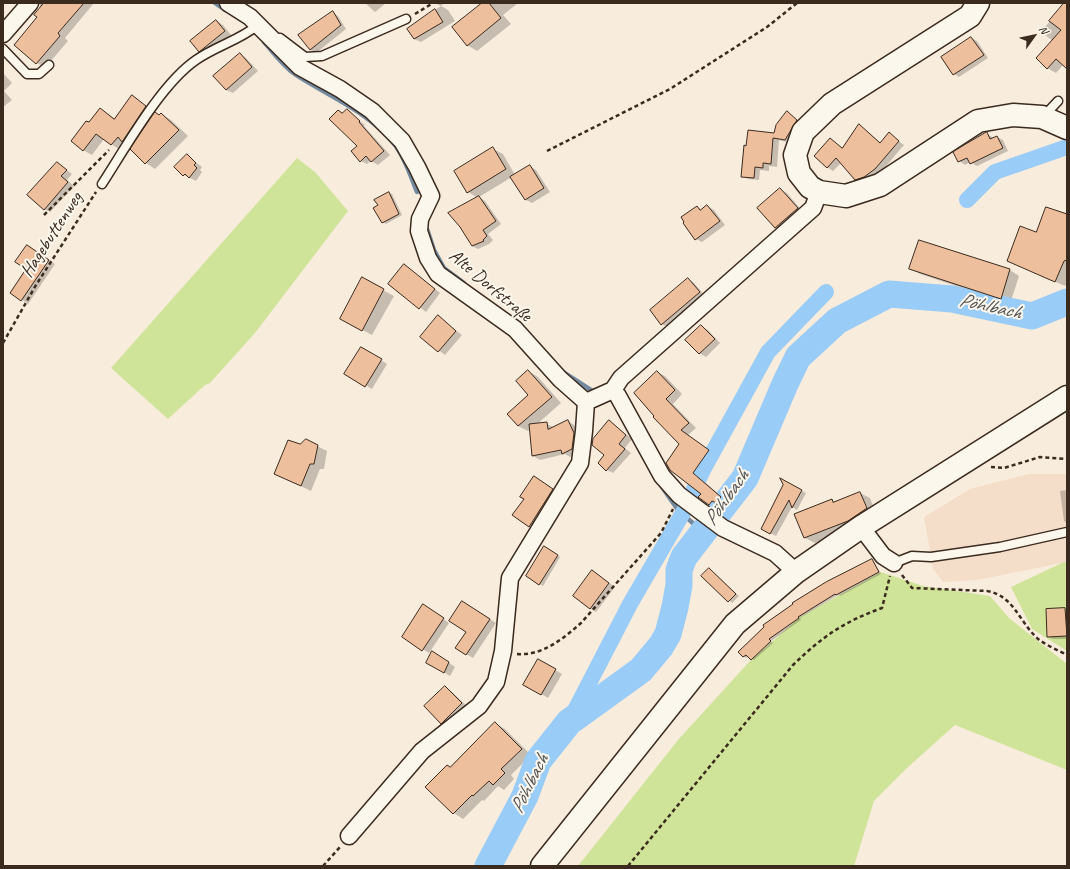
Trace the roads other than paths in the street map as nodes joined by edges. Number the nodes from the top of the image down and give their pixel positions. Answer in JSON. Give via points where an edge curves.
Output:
{"nodes":[{"id":1,"x":30,"y":3,"type":"edge"},
{"id":2,"x":228,"y":3,"type":"edge"},
{"id":3,"x":978,"y":3,"type":"edge"},
{"id":4,"x":406,"y":20,"type":"road end"},
{"id":5,"x":261,"y":28,"type":"junction"},
{"id":6,"x":3,"y":34,"type":"edge"},
{"id":7,"x":3,"y":49,"type":"edge"},
{"id":8,"x":49,"y":65,"type":"dead end"},
{"id":9,"x":1058,"y":101,"type":"dead end"},
{"id":10,"x":1042,"y":117,"type":"junction"},
{"id":11,"x":1067,"y":128,"type":"edge"},
{"id":12,"x":102,"y":184,"type":"road end"},
{"id":13,"x":820,"y":192,"type":"junction"},
{"id":14,"x":613,"y":390,"type":"junction"},
{"id":15,"x":1067,"y":397,"type":"edge"},
{"id":16,"x":586,"y":402,"type":"junction"},
{"id":17,"x":861,"y":527,"type":"junction"},
{"id":18,"x":1067,"y":532,"type":"edge"},
{"id":19,"x":894,"y":563,"type":"joint"},
{"id":20,"x":796,"y":572,"type":"junction"},
{"id":21,"x":349,"y":836,"type":"road end"},
{"id":22,"x":542,"y":866,"type":"edge"}],
"edges":[{"from":1,"to":6,"type":"street"},
{"from":2,"to":5,"type":"street","name":"Alte Dorfstraße","via":[[250,17]]},
{"from":3,"to":13,"type":"main road","via":[[970,16],[832,104],[803,132],[795,155],[799,173],[810,187]]},
{"from":4,"to":5,"type":"lane","via":[[322,56],[306,57],[282,39]]},
{"from":5,"to":12,"type":"lane","via":[[229,41],[196,60],[171,82]]},
{"from":5,"to":16,"type":"street","name":"Alte Dorfstraße","via":[[300,67],[340,89],[372,112],[402,141],[431,196],[420,219],[419,231],[428,258],[438,274],[515,329],[560,379]]},
{"from":7,"to":8,"type":"lane","via":[[27,74],[39,74]]},
{"from":9,"to":10,"type":"lane"},
{"from":10,"to":11,"type":"main road"},
{"from":10,"to":13,"type":"main road","via":[[1013,115],[978,121],[880,185],[846,196]]},
{"from":13,"to":14,"type":"street","via":[[813,208],[621,378]]},
{"from":14,"to":16,"type":"street"},
{"from":14,"to":20,"type":"street","via":[[662,476],[683,498],[723,528],[775,552]]},
{"from":15,"to":17,"type":"main road"},
{"from":16,"to":21,"type":"street","via":[[580,463],[510,578],[503,651],[496,682],[480,706],[422,751]]},
{"from":17,"to":19,"type":"street","via":[[883,556]]},
{"from":17,"to":20,"type":"main road"},
{"from":18,"to":19,"type":"lane","via":[[1000,547],[931,557],[912,556]]},
{"from":20,"to":22,"type":"main road","via":[[735,624]]}]}
